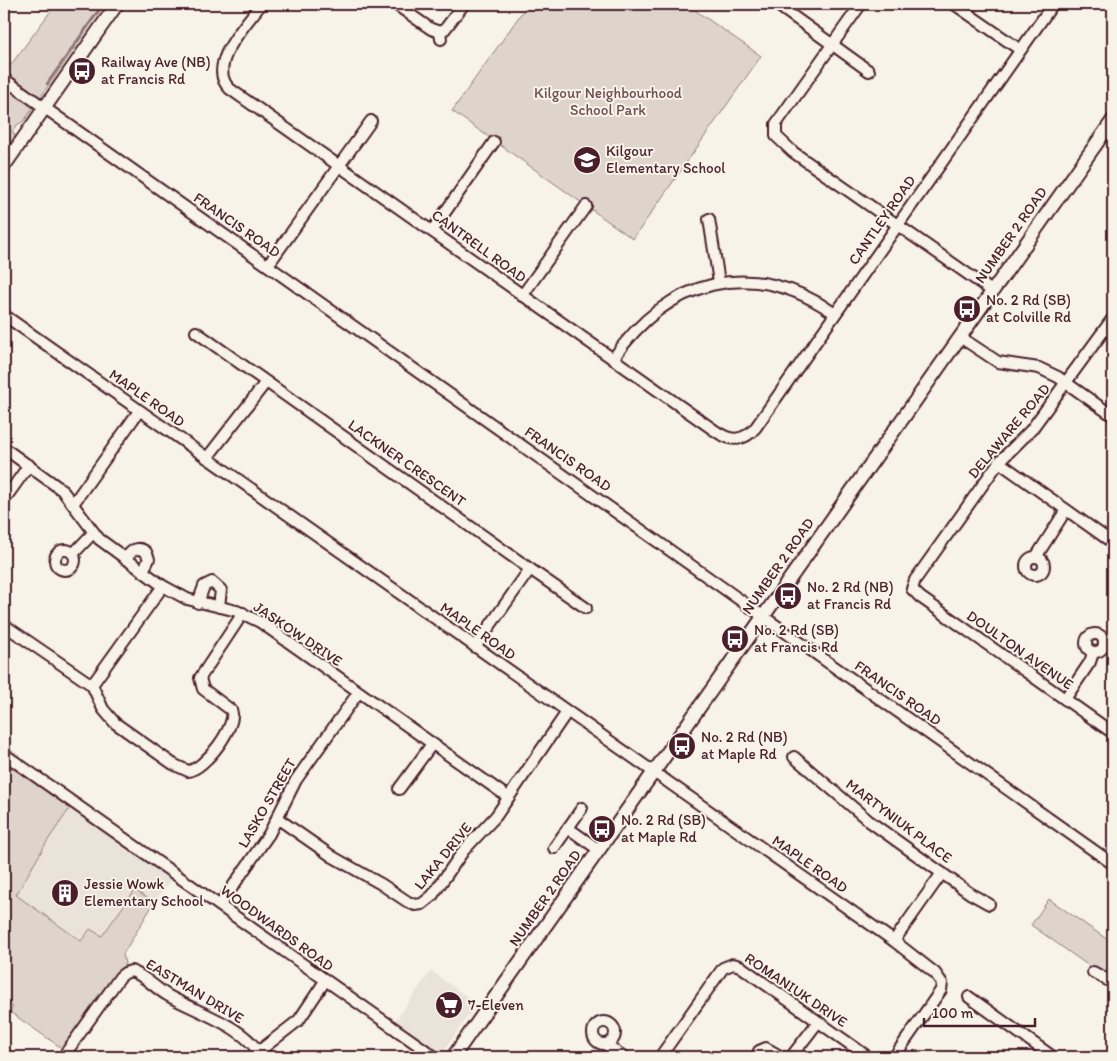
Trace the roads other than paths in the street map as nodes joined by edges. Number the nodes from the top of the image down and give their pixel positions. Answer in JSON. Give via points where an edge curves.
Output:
{"nodes":[{"id":1,"x":117,"y":4,"type":"edge"},
{"id":2,"x":261,"y":4,"type":"edge"},
{"id":3,"x":395,"y":4,"type":"edge"},
{"id":4,"x":464,"y":4,"type":"edge"},
{"id":5,"x":776,"y":4,"type":"edge"},
{"id":6,"x":861,"y":4,"type":"edge"},
{"id":7,"x":954,"y":4,"type":"edge"},
{"id":8,"x":1053,"y":4,"type":"edge"},
{"id":9,"x":832,"y":44,"type":"junction"},
{"id":10,"x":1020,"y":50,"type":"junction"},
{"id":11,"x":869,"y":72,"type":"dead end"},
{"id":12,"x":4,"y":79,"type":"edge"},
{"id":13,"x":44,"y":107,"type":"junction"},
{"id":14,"x":1113,"y":120,"type":"edge"},
{"id":15,"x":371,"y":121,"type":"dead end"},
{"id":16,"x":494,"y":142,"type":"dead end"},
{"id":17,"x":4,"y":166,"type":"edge"},
{"id":18,"x":339,"y":166,"type":"junction"},
{"id":19,"x":586,"y":206,"type":"dead end"},
{"id":20,"x":709,"y":219,"type":"dead end"},
{"id":21,"x":897,"y":225,"type":"junction"},
{"id":22,"x":432,"y":231,"type":"junction"},
{"id":23,"x":268,"y":265,"type":"junction"},
{"id":24,"x":719,"y":282,"type":"junction"},
{"id":25,"x":992,"y":291,"type":"junction"},
{"id":26,"x":522,"y":296,"type":"junction"},
{"id":27,"x":834,"y":313,"type":"junction"},
{"id":28,"x":4,"y":315,"type":"edge"},
{"id":29,"x":1113,"y":318,"type":"edge"},
{"id":30,"x":196,"y":332,"type":"dead end"},
{"id":31,"x":960,"y":337,"type":"junction"},
{"id":32,"x":612,"y":359,"type":"junction"},
{"id":33,"x":266,"y":382,"type":"junction"},
{"id":34,"x":1067,"y":383,"type":"junction"},
{"id":35,"x":139,"y":410,"type":"junction"},
{"id":36,"x":1113,"y":416,"type":"edge"},
{"id":37,"x":726,"y":438,"type":"joint"},
{"id":38,"x":4,"y":448,"type":"edge"},
{"id":39,"x":207,"y":458,"type":"junction"},
{"id":40,"x":999,"y":462,"type":"junction"},
{"id":41,"x":29,"y":465,"type":"junction"},
{"id":42,"x":4,"y":500,"type":"edge"},
{"id":43,"x":73,"y":504,"type":"junction"},
{"id":44,"x":1066,"y":510,"type":"junction"},
{"id":45,"x":94,"y":534,"type":"junction"},
{"id":46,"x":1113,"y":543,"type":"edge"},
{"id":47,"x":73,"y":554,"type":"dead end"},
{"id":48,"x":1036,"y":557,"type":"dead end"},
{"id":49,"x":126,"y":559,"type":"junction"},
{"id":50,"x":530,"y":568,"type":"junction"},
{"id":51,"x":143,"y":571,"type":"junction"},
{"id":52,"x":163,"y":586,"type":"junction"},
{"id":53,"x":912,"y":589,"type":"joint"},
{"id":54,"x":198,"y":603,"type":"junction"},
{"id":55,"x":219,"y":607,"type":"junction"},
{"id":56,"x":586,"y":608,"type":"dead end"},
{"id":57,"x":243,"y":613,"type":"junction"},
{"id":58,"x":763,"y":616,"type":"junction"},
{"id":59,"x":4,"y":625,"type":"edge"},
{"id":60,"x":475,"y":647,"type":"junction"},
{"id":61,"x":1093,"y":653,"type":"dead end"},
{"id":62,"x":92,"y":685,"type":"junction"},
{"id":63,"x":358,"y":693,"type":"junction"},
{"id":64,"x":1065,"y":699,"type":"junction"},
{"id":65,"x":567,"y":712,"type":"junction"},
{"id":66,"x":1113,"y":733,"type":"edge"},
{"id":67,"x":432,"y":744,"type":"junction"},
{"id":68,"x":4,"y":754,"type":"edge"},
{"id":69,"x":794,"y":757,"type":"dead end"},
{"id":70,"x":653,"y":771,"type":"junction"},
{"id":71,"x":399,"y":789,"type":"dead end"},
{"id":72,"x":508,"y":797,"type":"junction"},
{"id":73,"x":582,"y":808,"type":"dead end"},
{"id":74,"x":277,"y":818,"type":"junction"},
{"id":75,"x":568,"y":828,"type":"junction"},
{"id":76,"x":554,"y":848,"type":"dead end"},
{"id":77,"x":599,"y":850,"type":"junction"},
{"id":78,"x":1113,"y":864,"type":"edge"},
{"id":79,"x":942,"y":873,"type":"junction"},
{"id":80,"x":989,"y":904,"type":"dead end"},
{"id":81,"x":220,"y":905,"type":"junction"},
{"id":82,"x":894,"y":941,"type":"junction"},
{"id":83,"x":1093,"y":972,"type":"dead end"},
{"id":84,"x":325,"y":981,"type":"junction"},
{"id":85,"x":1113,"y":983,"type":"edge"},
{"id":86,"x":969,"y":997,"type":"dead end"},
{"id":87,"x":818,"y":1022,"type":"junction"},
{"id":88,"x":605,"y":1044,"type":"dead end"},
{"id":89,"x":259,"y":1054,"type":"edge"},
{"id":90,"x":63,"y":1057,"type":"edge"},
{"id":91,"x":435,"y":1057,"type":"edge"},
{"id":92,"x":453,"y":1057,"type":"edge"},
{"id":93,"x":624,"y":1057,"type":"edge"},
{"id":94,"x":660,"y":1057,"type":"edge"},
{"id":95,"x":757,"y":1057,"type":"edge"},
{"id":96,"x":782,"y":1057,"type":"edge"},
{"id":97,"x":791,"y":1057,"type":"edge"},
{"id":98,"x":868,"y":1057,"type":"edge"},
{"id":99,"x":894,"y":1057,"type":"edge"},
{"id":100,"x":1053,"y":1057,"type":"edge"}],
"edges":[{"from":1,"to":13,"type":"main road"},
{"from":2,"to":18,"type":"street","name":"CANTRELL ROAD","via":[[224,57],[221,74],[230,89]]},
{"from":3,"to":4,"type":"street","via":[[441,35]]},
{"from":5,"to":9,"type":"street"},
{"from":6,"to":9,"type":"street"},
{"from":7,"to":10,"type":"street"},
{"from":8,"to":10,"type":"street","name":"CANTLEY ROAD"},
{"from":9,"to":11,"type":"street"},
{"from":9,"to":21,"type":"street","via":[[776,124],[774,132],[785,146]]},
{"from":10,"to":21,"type":"street","name":"CANTLEY ROAD"},
{"from":12,"to":13,"type":"street","name":"FRANCIS ROAD"},
{"from":13,"to":17,"type":"main road"},
{"from":13,"to":23,"type":"street","name":"FRANCIS ROAD"},
{"from":14,"to":25,"type":"main road","name":"NUMBER 2 ROAD"},
{"from":15,"to":18,"type":"street"},
{"from":16,"to":22,"type":"street"},
{"from":18,"to":22,"type":"street","name":"CANTRELL ROAD"},
{"from":18,"to":23,"type":"street"},
{"from":19,"to":26,"type":"street"},
{"from":20,"to":24,"type":"street"},
{"from":21,"to":25,"type":"street"},
{"from":21,"to":27,"type":"street","name":"CANTLEY ROAD"},
{"from":22,"to":26,"type":"street","name":"CANTRELL ROAD"},
{"from":23,"to":58,"type":"street","name":"FRANCIS ROAD"},
{"from":24,"to":27,"type":"street","via":[[776,285],[806,296]]},
{"from":24,"to":32,"type":"street","via":[[663,305],[636,328]]},
{"from":25,"to":31,"type":"main road","name":"NUMBER 2 ROAD"},
{"from":26,"to":32,"type":"street","name":"CANTRELL ROAD"},
{"from":27,"to":37,"type":"street","name":"CANTLEY ROAD","via":[[752,431],[743,438]]},
{"from":28,"to":35,"type":"street","name":"MAPLE ROAD"},
{"from":29,"to":34,"type":"street","name":"DELAWARE ROAD"},
{"from":30,"to":33,"type":"street","name":"LACKNER CRESCENT"},
{"from":31,"to":34,"type":"street","via":[[998,362],[1038,368]]},
{"from":31,"to":58,"type":"main road","name":"NUMBER 2 ROAD"},
{"from":32,"to":37,"type":"street","name":"CANTRELL ROAD"},
{"from":33,"to":39,"type":"street"},
{"from":33,"to":50,"type":"street","name":"LACKNER CRESCENT"},
{"from":34,"to":36,"type":"street"},
{"from":34,"to":40,"type":"street","name":"DELAWARE ROAD","via":[[1028,434]]},
{"from":35,"to":39,"type":"street","name":"MAPLE ROAD"},
{"from":35,"to":43,"type":"street"},
{"from":38,"to":41,"type":"street","name":"JASKOW DRIVE"},
{"from":39,"to":60,"type":"street","name":"MAPLE ROAD"},
{"from":40,"to":44,"type":"street"},
{"from":40,"to":53,"type":"street","name":"DELAWARE ROAD","via":[[915,580]]},
{"from":41,"to":42,"type":"street"},
{"from":41,"to":43,"type":"street","name":"JASKOW DRIVE","via":[[56,484]]},
{"from":43,"to":45,"type":"street","name":"JASKOW DRIVE"},
{"from":44,"to":46,"type":"street"},
{"from":44,"to":48,"type":"street"},
{"from":45,"to":47,"type":"street"},
{"from":45,"to":49,"type":"street","name":"JASKOW DRIVE"},
{"from":49,"to":51,"type":"street","name":"JASKOW DRIVE"},
{"from":49,"to":51,"type":"street","via":[[133,550],[143,549],[149,559]]},
{"from":50,"to":56,"type":"street","name":"LACKNER CRESCENT"},
{"from":50,"to":60,"type":"street"},
{"from":51,"to":52,"type":"street","name":"JASKOW DRIVE"},
{"from":52,"to":54,"type":"street","name":"JASKOW DRIVE"},
{"from":52,"to":62,"type":"street"},
{"from":53,"to":64,"type":"street","name":"DOULTON AVENUE","via":[[920,598]]},
{"from":54,"to":55,"type":"street","name":"JASKOW DRIVE"},
{"from":54,"to":55,"type":"street","via":[[204,586],[212,582],[221,590]]},
{"from":55,"to":57,"type":"street","name":"JASKOW DRIVE"},
{"from":57,"to":62,"type":"street","via":[[200,678],[203,689],[228,707],[233,718],[230,728],[198,769],[188,771],[179,768],[115,723],[103,709]]},
{"from":57,"to":63,"type":"street","name":"JASKOW DRIVE"},
{"from":58,"to":70,"type":"main road","name":"NUMBER 2 ROAD"},
{"from":58,"to":78,"type":"street","name":"FRANCIS ROAD"},
{"from":59,"to":62,"type":"street"},
{"from":60,"to":65,"type":"street","name":"MAPLE ROAD"},
{"from":61,"to":64,"type":"street"},
{"from":63,"to":67,"type":"street","name":"JASKOW DRIVE"},
{"from":63,"to":74,"type":"street","name":"LASKO STREET","via":[[292,786]]},
{"from":64,"to":66,"type":"street","name":"DOULTON AVENUE"},
{"from":65,"to":70,"type":"street","name":"MAPLE ROAD"},
{"from":65,"to":72,"type":"street","name":"LAKA DRIVE"},
{"from":67,"to":71,"type":"street"},
{"from":67,"to":72,"type":"street","name":"JASKOW DRIVE"},
{"from":68,"to":81,"type":"street","name":"WOODWARDS ROAD"},
{"from":69,"to":79,"type":"street","name":"MARTYNIUK PLACE","via":[[861,815]]},
{"from":70,"to":77,"type":"main road","name":"NUMBER 2 ROAD"},
{"from":70,"to":82,"type":"street","name":"MAPLE ROAD"},
{"from":72,"to":74,"type":"street","name":"LAKA DRIVE","via":[[496,816],[464,850],[432,896],[415,905],[333,857]]},
{"from":73,"to":75,"type":"street"},
{"from":74,"to":81,"type":"street","name":"LASKO STREET","via":[[262,846]]},
{"from":75,"to":76,"type":"street"},
{"from":75,"to":77,"type":"street"},
{"from":77,"to":92,"type":"main road","name":"NUMBER 2 ROAD"},
{"from":79,"to":80,"type":"street","name":"MARTYNIUK PLACE"},
{"from":79,"to":82,"type":"street"},
{"from":81,"to":84,"type":"street","name":"WOODWARDS ROAD"},
{"from":82,"to":99,"type":"street","name":"MAPLE ROAD","via":[[935,973],[942,983],[941,990]]},
{"from":83,"to":85,"type":"street"},
{"from":84,"to":89,"type":"street","via":[[299,1020]]},
{"from":84,"to":91,"type":"street","name":"WOODWARDS ROAD"},
{"from":86,"to":100,"type":"street"},
{"from":87,"to":94,"type":"street","name":"ROMANIUK DRIVE","via":[[733,961],[723,968]]},
{"from":87,"to":97,"type":"street"},
{"from":87,"to":98,"type":"street","name":"ROMANIUK DRIVE"},
{"from":88,"to":93,"type":"street"},
{"from":89,"to":90,"type":"street","name":"EASTMAN DRIVE","via":[[244,1037],[168,996],[131,971],[120,977]]},
{"from":95,"to":96,"type":"street","via":[[766,1048]]}]}
